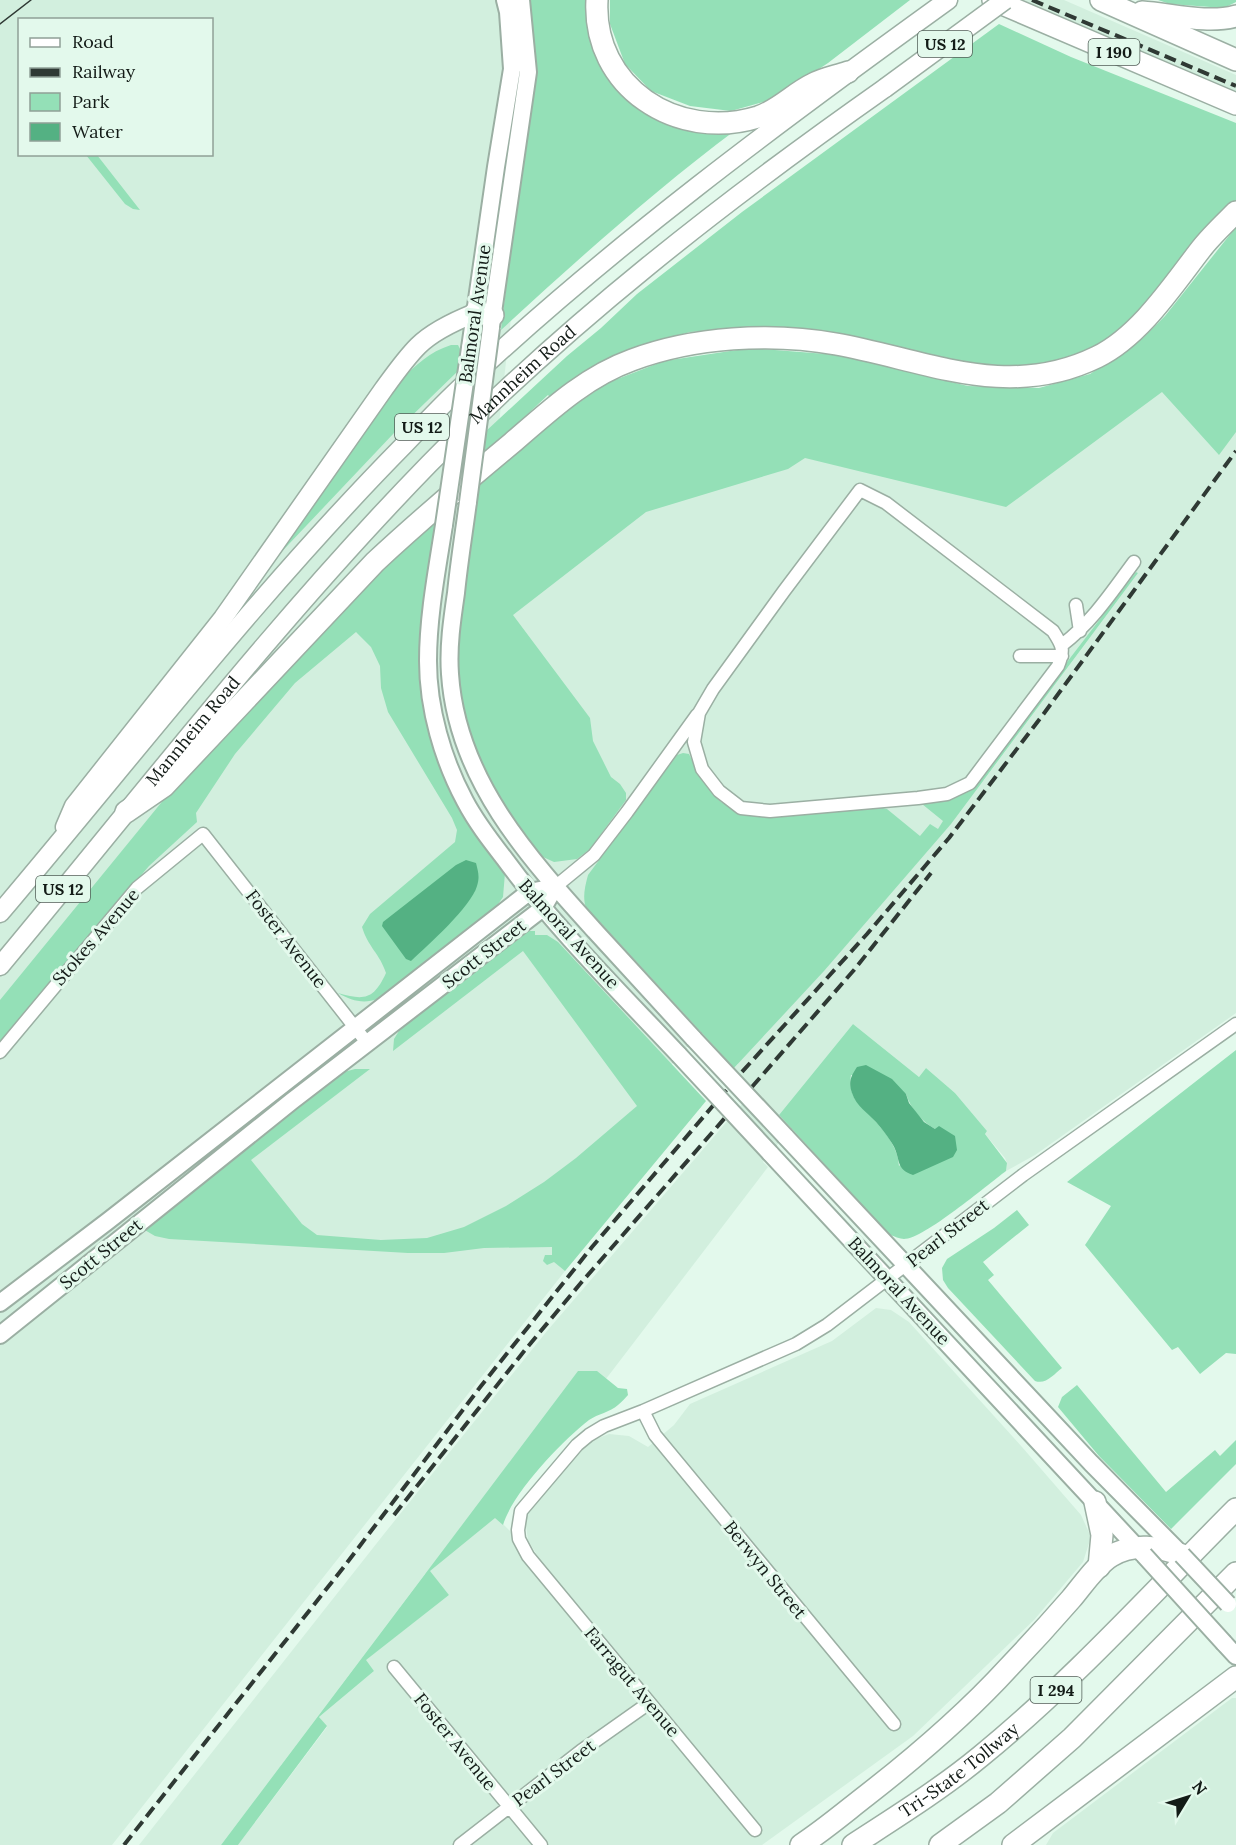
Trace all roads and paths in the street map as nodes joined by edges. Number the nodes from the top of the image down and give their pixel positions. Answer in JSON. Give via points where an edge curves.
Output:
{"nodes":[{"id":1,"x":505,"y":0,"type":"edge"},
{"id":2,"x":521,"y":0,"type":"edge"},
{"id":3,"x":597,"y":0,"type":"edge"},
{"id":4,"x":948,"y":0,"type":"edge"},
{"id":5,"x":993,"y":0,"type":"edge"},
{"id":6,"x":1005,"y":0,"type":"edge"},
{"id":7,"x":1101,"y":0,"type":"edge"},
{"id":8,"x":1126,"y":11,"type":"junction"},
{"id":9,"x":1236,"y":16,"type":"edge"},
{"id":10,"x":1236,"y":60,"type":"edge"},
{"id":11,"x":848,"y":72,"type":"junction"},
{"id":12,"x":1236,"y":104,"type":"edge"},
{"id":13,"x":1236,"y":212,"type":"edge"},
{"id":14,"x":486,"y":319,"type":"junction"},
{"id":15,"x":1134,"y":561,"type":"dead end"},
{"id":16,"x":1076,"y":604,"type":"dead end"},
{"id":17,"x":1080,"y":631,"type":"junction"},
{"id":18,"x":1062,"y":650,"type":"junction"},
{"id":19,"x":1020,"y":656,"type":"dead end"},
{"id":20,"x":699,"y":713,"type":"junction"},
{"id":21,"x":126,"y":812,"type":"junction"},
{"id":22,"x":203,"y":834,"type":"joint"},
{"id":23,"x":57,"y":846,"type":"junction"},
{"id":24,"x":555,"y":886,"type":"junction"},
{"id":25,"x":529,"y":892,"type":"junction"},
{"id":26,"x":543,"y":908,"type":"junction"},
{"id":27,"x":0,"y":913,"type":"edge"},
{"id":28,"x":0,"y":966,"type":"edge"},
{"id":29,"x":1236,"y":1024,"type":"edge"},
{"id":30,"x":355,"y":1028,"type":"junction"},
{"id":31,"x":368,"y":1044,"type":"junction"},
{"id":32,"x":0,"y":1052,"type":"edge"},
{"id":33,"x":907,"y":1265,"type":"junction"},
{"id":34,"x":889,"y":1279,"type":"junction"},
{"id":35,"x":0,"y":1303,"type":"edge"},
{"id":36,"x":0,"y":1335,"type":"edge"},
{"id":37,"x":643,"y":1411,"type":"junction"},
{"id":38,"x":1095,"y":1502,"type":"junction"},
{"id":39,"x":1236,"y":1509,"type":"edge"},
{"id":40,"x":518,"y":1530,"type":"joint"},
{"id":41,"x":1149,"y":1546,"type":"junction"},
{"id":42,"x":1182,"y":1555,"type":"joint"},
{"id":43,"x":1099,"y":1567,"type":"junction"},
{"id":44,"x":1236,"y":1573,"type":"edge"},
{"id":45,"x":1236,"y":1612,"type":"edge"},
{"id":46,"x":1236,"y":1656,"type":"edge"},
{"id":47,"x":394,"y":1667,"type":"dead end"},
{"id":48,"x":1236,"y":1677,"type":"edge"},
{"id":49,"x":649,"y":1703,"type":"junction"},
{"id":50,"x":894,"y":1724,"type":"dead end"},
{"id":51,"x":508,"y":1807,"type":"junction"},
{"id":52,"x":755,"y":1830,"type":"dead end"},
{"id":53,"x":460,"y":1845,"type":"edge"},
{"id":54,"x":540,"y":1845,"type":"edge"},
{"id":55,"x":801,"y":1845,"type":"edge"},
{"id":56,"x":853,"y":1845,"type":"edge"},
{"id":57,"x":940,"y":1845,"type":"edge"},
{"id":58,"x":1013,"y":1845,"type":"edge"}],
"edges":[{"from":1,"to":14,"type":"street","name":"Balmoral Avenue","via":[[512,69]]},
{"from":2,"to":14,"type":"street","name":"Balmoral Avenue","via":[[528,72]]},
{"from":3,"to":11,"type":"highway","via":[[600,40],[609,62],[638,96],[656,109],[676,116],[714,123],[759,117],[813,84]]},
{"from":4,"to":11,"type":"main road","name":"Mannheim Road","number":"US 12"},
{"from":5,"to":12,"type":"highway","number":"I 190"},
{"from":6,"to":21,"type":"main road","name":"Mannheim Road","number":"US 12","bridge":true,"via":[[666,250],[518,379],[431,462],[316,585]]},
{"from":7,"to":8,"type":"highway","number":"I 190"},
{"from":8,"to":9,"type":"highway","via":[[1209,20]]},
{"from":8,"to":10,"type":"highway","number":"I 190"},
{"from":11,"to":23,"type":"main road","name":"Mannheim Road","number":"US 12","via":[[627,242],[458,390],[309,546]]},
{"from":13,"to":21,"type":"highway","via":[[1138,326],[1107,351],[1074,367],[1017,378],[992,377],[794,338],[724,339],[664,350],[597,376],[557,404],[375,562],[164,786]]},
{"from":14,"to":23,"type":"main road","via":[[456,321],[419,345],[223,618],[74,806]]},
{"from":14,"to":24,"type":"street","name":"Balmoral Avenue","bridge":true,"via":[[449,647],[450,678],[462,740],[484,790]]},
{"from":14,"to":25,"type":"street","name":"Balmoral Avenue","bridge":true,"via":[[470,348],[432,602],[428,662],[440,738],[465,802]]},
{"from":15,"to":17,"type":"street"},
{"from":16,"to":17,"type":"street"},
{"from":17,"to":18,"type":"street"},
{"from":18,"to":19,"type":"street"},
{"from":18,"to":20,"type":"street","via":[[1058,666],[970,783],[947,794],[770,811],[741,808],[719,791],[702,769],[694,742]]},
{"from":18,"to":20,"type":"street","via":[[1053,631],[1037,618],[885,503],[860,490]]},
{"from":20,"to":24,"type":"street","via":[[594,855]]},
{"from":21,"to":28,"type":"main road","name":"Mannheim Road","number":"US 12"},
{"from":22,"to":30,"type":"street","name":"Foster Avenue"},
{"from":22,"to":32,"type":"street","name":"Stokes Avenue","via":[[137,888]]},
{"from":23,"to":27,"type":"main road","name":"Mannheim Road","number":"US 12"},
{"from":24,"to":25,"type":"street","name":"Scott Street"},
{"from":24,"to":26,"type":"street","name":"Scott Street"},
{"from":24,"to":33,"type":"street","name":"Balmoral Avenue","bridge":true},
{"from":25,"to":26,"type":"street","name":"Balmoral Avenue"},
{"from":25,"to":30,"type":"street","name":"Scott Street"},
{"from":26,"to":31,"type":"street","name":"Scott Street"},
{"from":26,"to":34,"type":"street","name":"Balmoral Avenue","bridge":true},
{"from":29,"to":33,"type":"street","name":"Pearl Street","via":[[1023,1175]]},
{"from":30,"to":31,"type":"street","name":"Foster Avenue"},
{"from":30,"to":35,"type":"street","name":"Scott Street"},
{"from":31,"to":36,"type":"street","name":"Scott Street"},
{"from":33,"to":34,"type":"street","name":"Pearl Street"},
{"from":33,"to":41,"type":"street","name":"Balmoral Avenue","via":[[1091,1462]]},
{"from":34,"to":37,"type":"street","name":"Pearl Street","via":[[796,1344]]},
{"from":34,"to":38,"type":"street","name":"Balmoral Avenue"},
{"from":37,"to":40,"type":"street","name":"Pearl Street","via":[[604,1426],[577,1445],[521,1512]]},
{"from":37,"to":50,"type":"street","name":"Berwyn Street","via":[[655,1435]]},
{"from":38,"to":41,"type":"street","name":"Balmoral Avenue"},
{"from":38,"to":43,"type":"highway","via":[[1102,1535]]},
{"from":39,"to":56,"type":"highway","name":"Tri-State Tollway","number":"I 294","via":[[1071,1677],[980,1757]]},
{"from":40,"to":49,"type":"street","name":"Farragut Avenue","via":[[528,1556]]},
{"from":41,"to":42,"type":"highway"},
{"from":41,"to":43,"type":"highway","via":[[1111,1556]]},
{"from":41,"to":46,"type":"street","name":"Balmoral Avenue","bridge":true},
{"from":42,"to":45,"type":"street","bridge":true},
{"from":43,"to":55,"type":"highway","via":[[1006,1671],[949,1725],[906,1765]]},
{"from":44,"to":57,"type":"highway","number":"I 294","via":[[1072,1738],[998,1803]]},
{"from":47,"to":51,"type":"street","name":"Foster Avenue"},
{"from":48,"to":58,"type":"highway"},
{"from":49,"to":51,"type":"street","name":"Pearl Street"},
{"from":49,"to":52,"type":"street","name":"Farragut Avenue"},
{"from":51,"to":53,"type":"street","name":"Pearl Street"},
{"from":51,"to":54,"type":"street","name":"Foster Avenue"}]}
